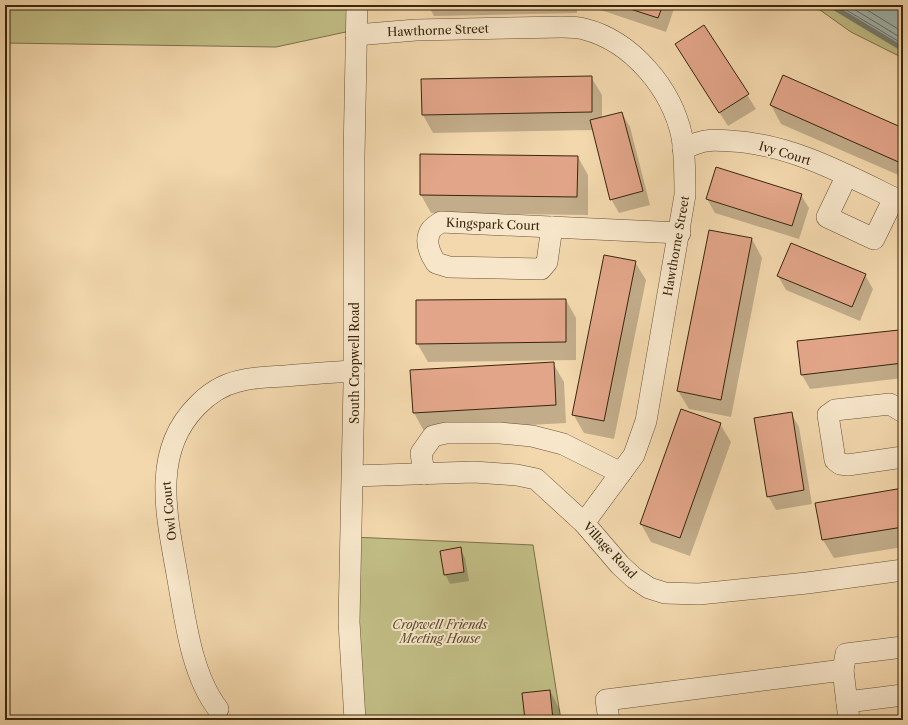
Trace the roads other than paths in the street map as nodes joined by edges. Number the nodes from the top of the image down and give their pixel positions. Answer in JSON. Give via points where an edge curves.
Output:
{"nodes":[{"id":1,"x":357,"y":5,"type":"edge"},
{"id":2,"x":356,"y":35,"type":"junction"},
{"id":3,"x":683,"y":148,"type":"junction"},
{"id":4,"x":854,"y":178,"type":"dead end"},
{"id":5,"x":552,"y":227,"type":"junction"},
{"id":6,"x":680,"y":233,"type":"junction"},
{"id":7,"x":354,"y":371,"type":"junction"},
{"id":8,"x":903,"y":412,"type":"edge"},
{"id":9,"x":903,"y":458,"type":"edge"},
{"id":10,"x":621,"y":473,"type":"junction"},
{"id":11,"x":424,"y":474,"type":"junction"},
{"id":12,"x":353,"y":476,"type":"junction"},
{"id":13,"x":584,"y":522,"type":"junction"},
{"id":14,"x":903,"y":570,"type":"edge"},
{"id":15,"x":903,"y":647,"type":"edge"},
{"id":16,"x":843,"y":670,"type":"junction"},
{"id":17,"x":903,"y":695,"type":"edge"},
{"id":18,"x":218,"y":709,"type":"dead end"},
{"id":19,"x":848,"y":711,"type":"edge"},
{"id":20,"x":354,"y":720,"type":"edge"},
{"id":21,"x":610,"y":720,"type":"edge"}],
"edges":[{"from":1,"to":2,"type":"street","name":"South Cropwell Road"},
{"from":2,"to":3,"type":"street","name":"Hawthorne Street","via":[[416,30],[562,27],[583,29],[620,46],[636,58],[649,73],[669,102],[682,137]]},
{"from":2,"to":7,"type":"street","name":"South Cropwell Road"},
{"from":3,"to":4,"type":"street","name":"Ivy Court","via":[[711,140],[754,143],[784,150]]},
{"from":3,"to":6,"type":"street","name":"Hawthorne Street","via":[[685,195]]},
{"from":5,"to":5,"type":"street","name":"Kingspark Court","via":[[442,222],[431,229],[429,252],[436,263],[449,267],[541,269],[547,262]]},
{"from":5,"to":6,"type":"street","name":"Kingspark Court"},
{"from":6,"to":10,"type":"street","name":"Hawthorne Street","via":[[646,421],[634,455]]},
{"from":7,"to":12,"type":"street","name":"South Cropwell Road"},
{"from":7,"to":18,"type":"street","name":"Owl Court","via":[[257,377],[221,387],[189,414],[178,432],[165,474],[166,497],[181,596],[201,681]]},
{"from":8,"to":9,"type":"street","via":[[890,404],[835,410],[828,414],[835,460],[840,464]]},
{"from":10,"to":11,"type":"street","via":[[563,444],[532,436],[470,432],[433,436],[421,453]]},
{"from":10,"to":13,"type":"street","name":"Hawthorne Street"},
{"from":11,"to":12,"type":"street","name":"Village Road"},
{"from":11,"to":13,"type":"street","name":"Village Road","via":[[474,472],[536,479]]},
{"from":12,"to":20,"type":"street","name":"South Cropwell Road","via":[[349,622]]},
{"from":13,"to":14,"type":"street","name":"Village Road","via":[[634,578],[649,588],[665,593],[699,594]]},
{"from":15,"to":16,"type":"street","via":[[846,654]]},
{"from":16,"to":19,"type":"street"},
{"from":16,"to":21,"type":"street","via":[[606,700]]},
{"from":17,"to":19,"type":"street"}]}
